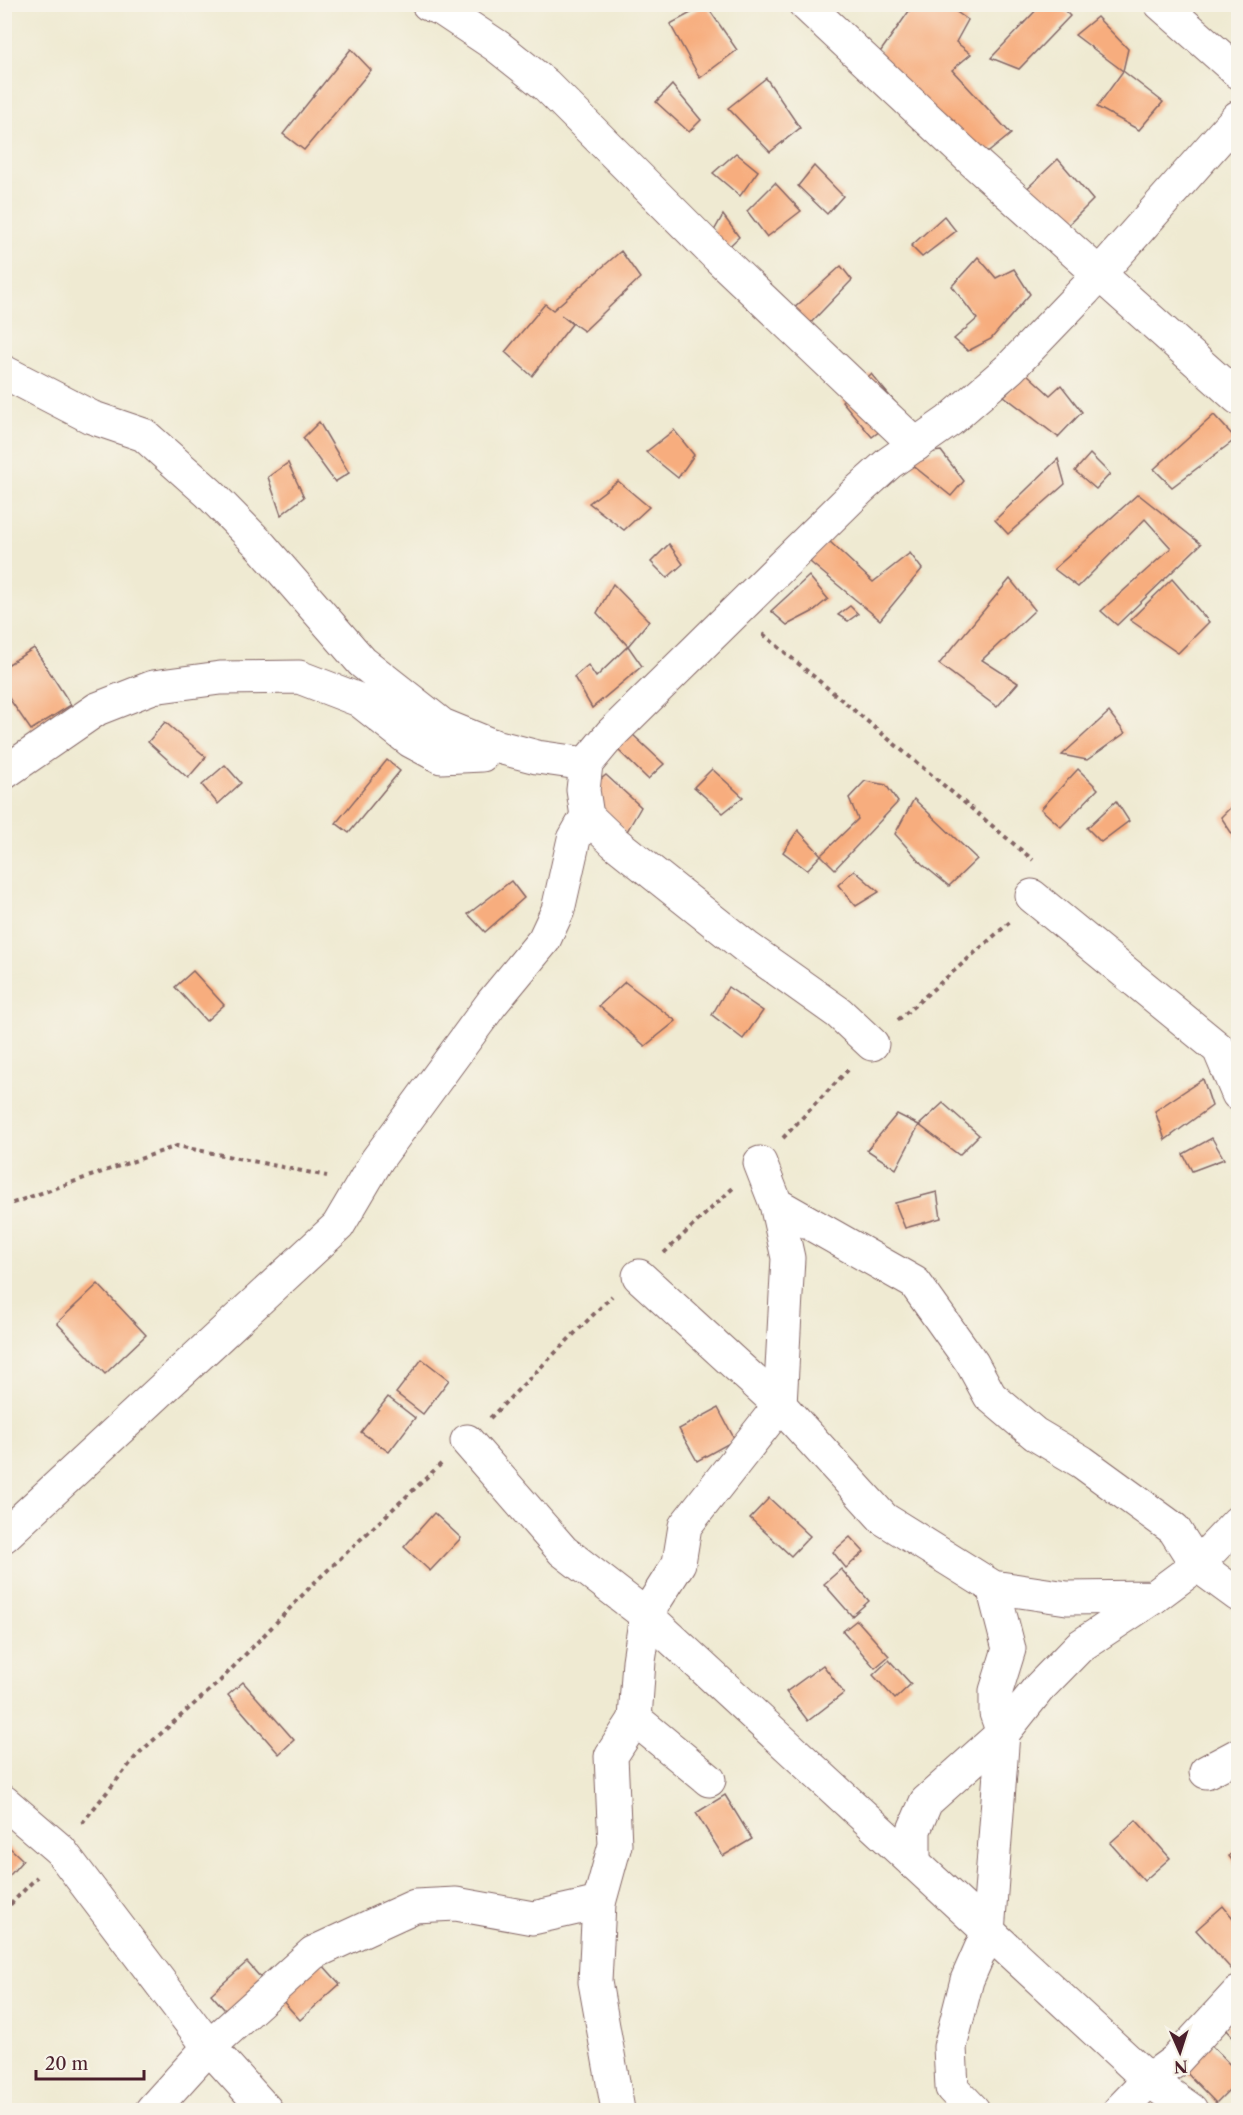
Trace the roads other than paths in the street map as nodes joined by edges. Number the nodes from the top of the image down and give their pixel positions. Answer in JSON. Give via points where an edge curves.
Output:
{"nodes":[{"id":1,"x":428,"y":4,"type":"edge"},
{"id":2,"x":805,"y":4,"type":"edge"},
{"id":3,"x":1161,"y":4,"type":"edge"},
{"id":4,"x":1239,"y":72,"type":"edge"},
{"id":5,"x":1239,"y":117,"type":"edge"},
{"id":6,"x":1100,"y":273,"type":"junction"},
{"id":7,"x":4,"y":372,"type":"edge"},
{"id":8,"x":1239,"y":398,"type":"edge"},
{"id":9,"x":916,"y":445,"type":"junction"},
{"id":10,"x":491,"y":745,"type":"junction"},
{"id":11,"x":586,"y":765,"type":"junction"},
{"id":12,"x":4,"y":773,"type":"edge"},
{"id":13,"x":587,"y":816,"type":"junction"},
{"id":14,"x":1032,"y":896,"type":"road end"},
{"id":15,"x":872,"y":1044,"type":"road end"},
{"id":16,"x":1239,"y":1094,"type":"edge"},
{"id":17,"x":760,"y":1162,"type":"road end"},
{"id":18,"x":776,"y":1204,"type":"junction"},
{"id":19,"x":639,"y":1276,"type":"road end"},
{"id":20,"x":780,"y":1405,"type":"junction"},
{"id":21,"x":467,"y":1441,"type":"road end"},
{"id":22,"x":1239,"y":1522,"type":"edge"},
{"id":23,"x":4,"y":1536,"type":"edge"},
{"id":24,"x":1197,"y":1565,"type":"junction"},
{"id":25,"x":993,"y":1587,"type":"junction"},
{"id":26,"x":1239,"y":1594,"type":"edge"},
{"id":27,"x":1154,"y":1597,"type":"junction"},
{"id":28,"x":646,"y":1615,"type":"junction"},
{"id":29,"x":635,"y":1719,"type":"junction"},
{"id":30,"x":1003,"y":1733,"type":"junction"},
{"id":31,"x":1239,"y":1755,"type":"edge"},
{"id":32,"x":1206,"y":1772,"type":"dead end"},
{"id":33,"x":709,"y":1780,"type":"dead end"},
{"id":34,"x":4,"y":1802,"type":"edge"},
{"id":35,"x":914,"y":1863,"type":"junction"},
{"id":36,"x":599,"y":1904,"type":"junction"},
{"id":37,"x":988,"y":1932,"type":"junction"},
{"id":38,"x":1239,"y":1994,"type":"edge"},
{"id":39,"x":209,"y":2047,"type":"junction"},
{"id":40,"x":1149,"y":2080,"type":"junction"},
{"id":41,"x":152,"y":2110,"type":"edge"},
{"id":42,"x":266,"y":2110,"type":"edge"},
{"id":43,"x":618,"y":2110,"type":"edge"},
{"id":44,"x":973,"y":2110,"type":"edge"},
{"id":45,"x":1120,"y":2110,"type":"edge"},
{"id":46,"x":1191,"y":2110,"type":"edge"}],
"edges":[{"from":1,"to":9,"type":"street","via":[[497,46],[546,85],[718,257]]},
{"from":2,"to":6,"type":"street"},
{"from":3,"to":4,"type":"street"},
{"from":5,"to":6,"type":"street"},
{"from":6,"to":8,"type":"street"},
{"from":6,"to":9,"type":"street","via":[[1010,368]]},
{"from":7,"to":10,"type":"street","via":[[91,417],[144,435],[261,546],[362,662],[442,724]]},
{"from":9,"to":11,"type":"street","via":[[859,490],[611,734]]},
{"from":10,"to":11,"type":"street"},
{"from":10,"to":12,"type":"street","via":[[482,755],[441,757],[411,741],[359,700],[299,677],[220,678],[153,687],[97,709]]},
{"from":11,"to":13,"type":"street","via":[[583,790]]},
{"from":13,"to":15,"type":"street","via":[[747,947],[839,1013]]},
{"from":13,"to":23,"type":"street","via":[[574,838],[558,910],[544,940],[492,1003],[363,1183],[338,1226]]},
{"from":14,"to":16,"type":"street","via":[[1219,1049]]},
{"from":17,"to":18,"type":"street"},
{"from":18,"to":20,"type":"street","via":[[788,1258]]},
{"from":18,"to":24,"type":"street","via":[[915,1283],[972,1363],[990,1396],[1035,1434],[1082,1462],[1174,1529]]},
{"from":19,"to":20,"type":"street"},
{"from":20,"to":25,"type":"street","via":[[876,1525]]},
{"from":20,"to":28,"type":"street","via":[[685,1526],[678,1563]]},
{"from":21,"to":28,"type":"street","via":[[563,1551]]},
{"from":22,"to":24,"type":"street"},
{"from":24,"to":26,"type":"street"},
{"from":24,"to":27,"type":"street"},
{"from":25,"to":27,"type":"street","via":[[1067,1598]]},
{"from":25,"to":30,"type":"street","via":[[1009,1649],[996,1691],[996,1713]]},
{"from":27,"to":30,"type":"street","via":[[1080,1646]]},
{"from":28,"to":29,"type":"street"},
{"from":28,"to":35,"type":"street"},
{"from":29,"to":33,"type":"street"},
{"from":29,"to":36,"type":"street","via":[[611,1756],[615,1845]]},
{"from":30,"to":35,"type":"street","via":[[926,1802],[914,1830]]},
{"from":30,"to":37,"type":"street"},
{"from":31,"to":32,"type":"street"},
{"from":34,"to":39,"type":"street","via":[[60,1850]]},
{"from":35,"to":37,"type":"street"},
{"from":36,"to":39,"type":"street","via":[[533,1918],[456,1904],[415,1906],[313,1953]]},
{"from":36,"to":43,"type":"street","via":[[596,1982]]},
{"from":37,"to":40,"type":"street"},
{"from":37,"to":44,"type":"street","via":[[967,1980],[950,2048],[952,2088]]},
{"from":38,"to":40,"type":"street","via":[[1175,2061]]},
{"from":39,"to":41,"type":"street"},
{"from":39,"to":42,"type":"street"},
{"from":40,"to":45,"type":"street"},
{"from":40,"to":46,"type":"street"}]}
